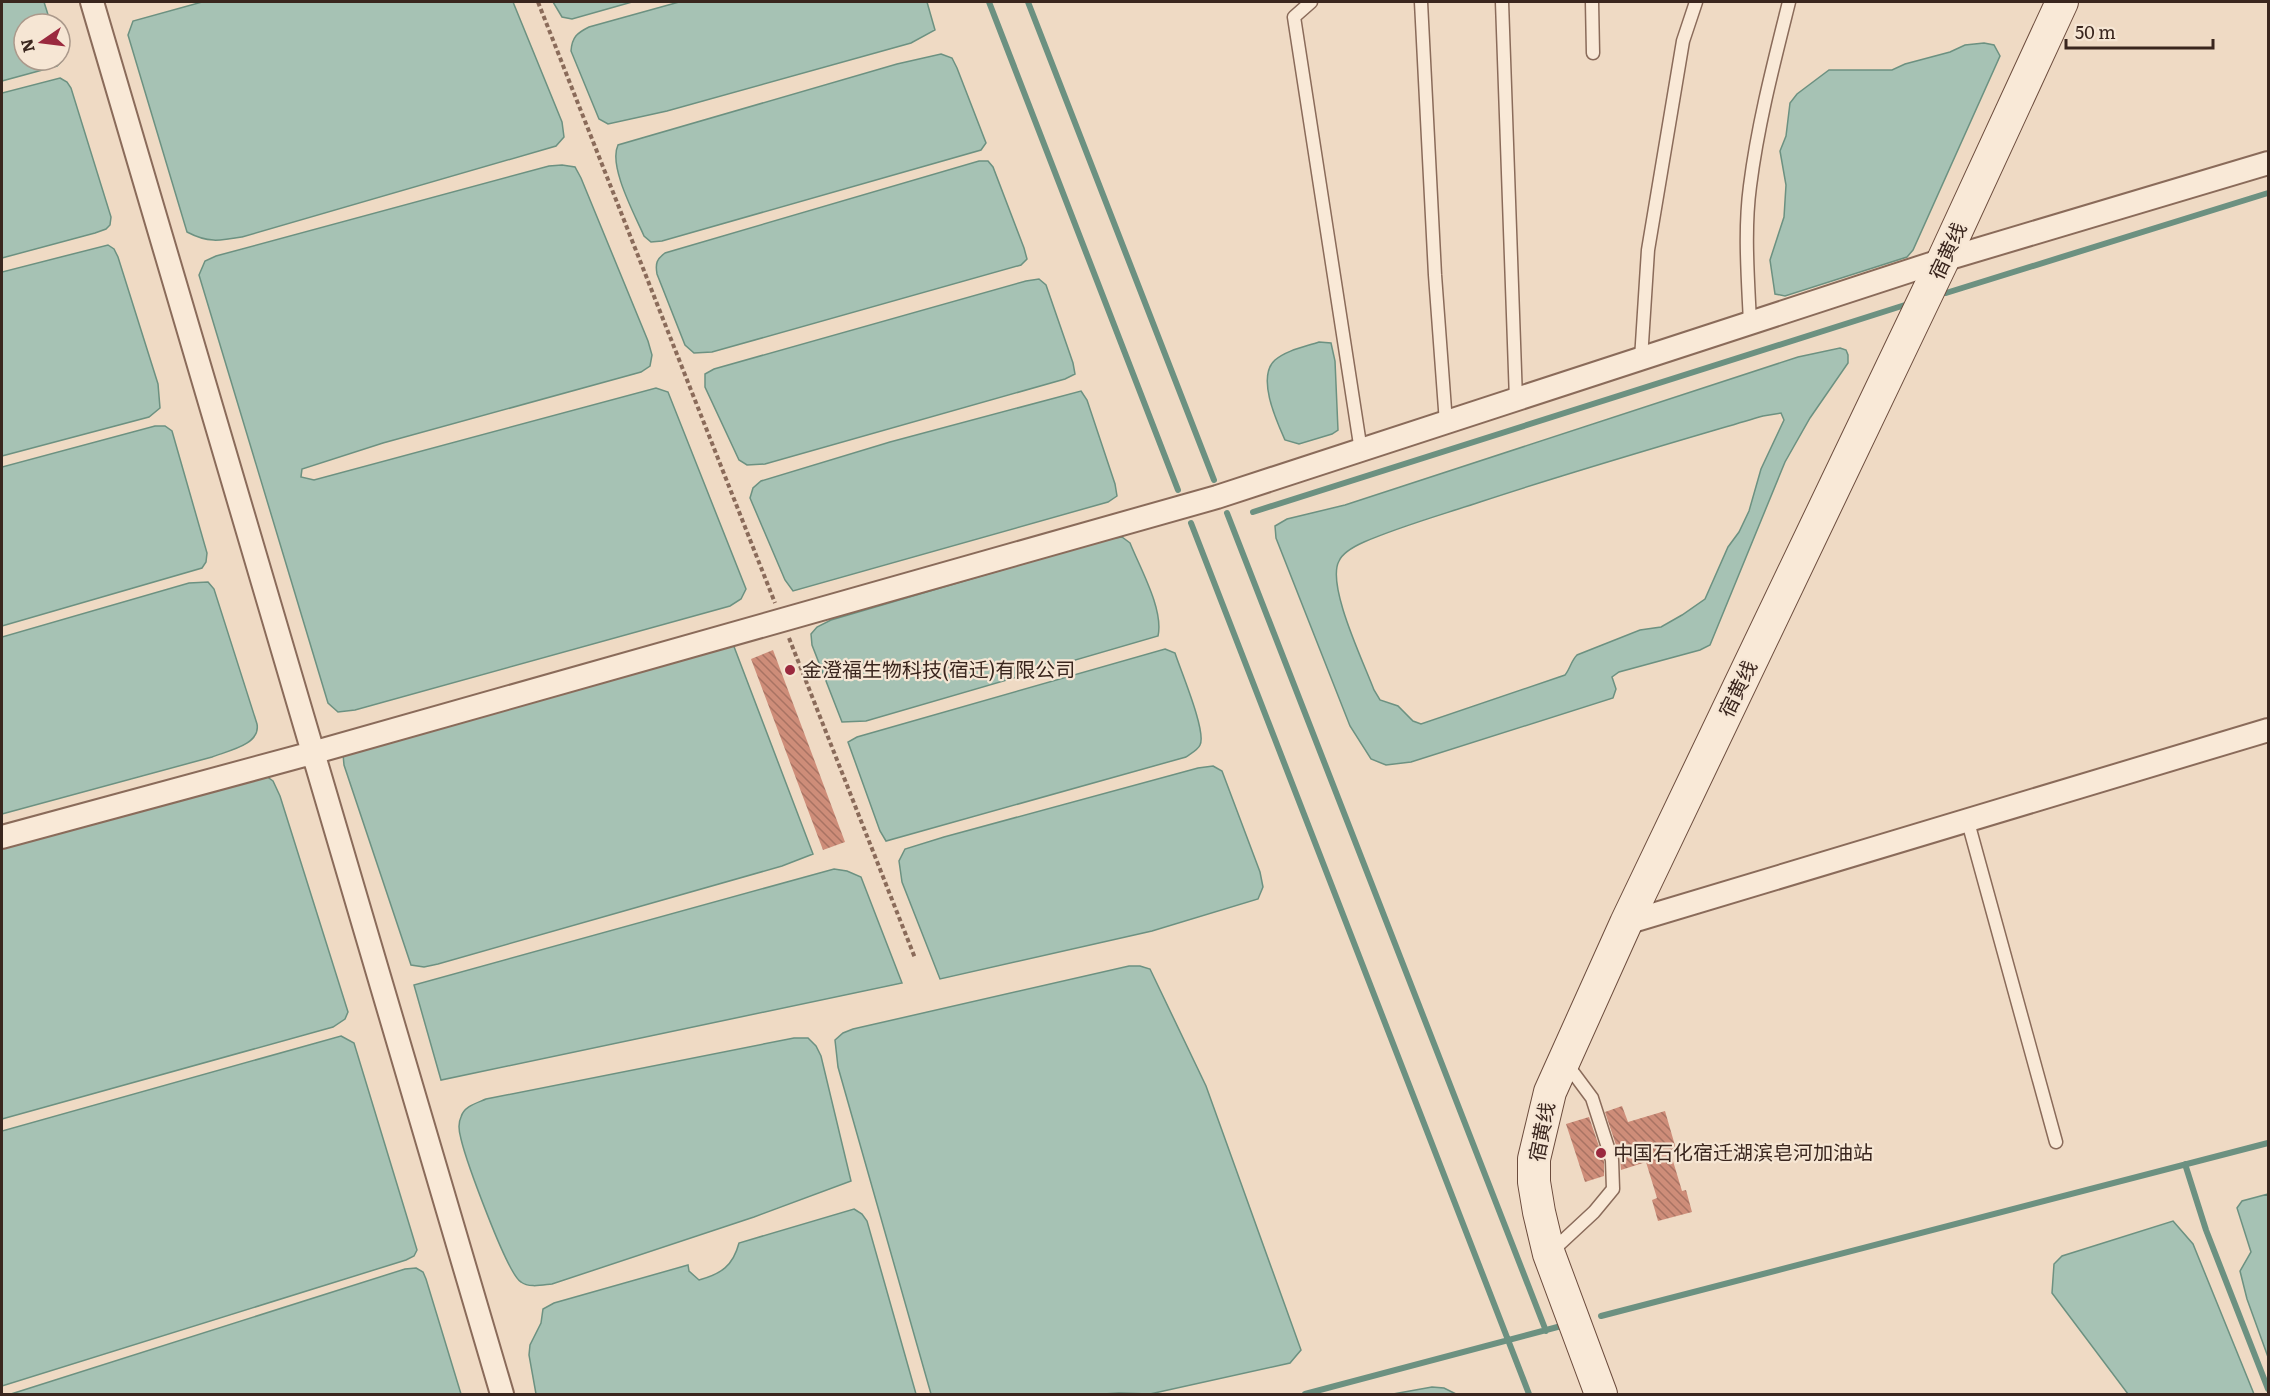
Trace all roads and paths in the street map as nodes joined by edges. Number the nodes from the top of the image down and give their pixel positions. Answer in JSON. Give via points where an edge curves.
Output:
{"nodes":[{"id":1,"x":92,"y":2,"type":"edge"},
{"id":2,"x":538,"y":2,"type":"edge"},
{"id":3,"x":1311,"y":2,"type":"edge"},
{"id":4,"x":1421,"y":2,"type":"edge"},
{"id":5,"x":1502,"y":2,"type":"edge"},
{"id":6,"x":1592,"y":2,"type":"edge"},
{"id":7,"x":1696,"y":2,"type":"edge"},
{"id":8,"x":1789,"y":2,"type":"edge"},
{"id":9,"x":2062,"y":2,"type":"edge"},
{"id":10,"x":1593,"y":53,"type":"dead end"},
{"id":11,"x":2268,"y":162,"type":"edge"},
{"id":12,"x":1943,"y":260,"type":"junction"},
{"id":13,"x":1750,"y":323,"type":"junction"},
{"id":14,"x":1641,"y":359,"type":"junction"},
{"id":15,"x":1516,"y":400,"type":"junction"},
{"id":16,"x":1446,"y":423,"type":"junction"},
{"id":17,"x":1361,"y":451,"type":"junction"},
{"id":18,"x":782,"y":620,"type":"junction"},
{"id":19,"x":2268,"y":730,"type":"edge"},
{"id":20,"x":312,"y":753,"type":"junction"},
{"id":21,"x":1968,"y":822,"type":"junction"},
{"id":22,"x":2,"y":837,"type":"edge"},
{"id":23,"x":1626,"y":923,"type":"junction"},
{"id":24,"x":915,"y":958,"type":"dead end"},
{"id":25,"x":1564,"y":1061,"type":"junction"},
{"id":26,"x":2056,"y":1142,"type":"dead end"},
{"id":27,"x":1549,"y":1254,"type":"junction"},
{"id":28,"x":502,"y":1395,"type":"edge"},
{"id":29,"x":1601,"y":1395,"type":"edge"}],
"edges":[{"from":1,"to":20,"type":"street"},
{"from":2,"to":18,"type":"path"},
{"from":3,"to":17,"type":"lane","via":[[1294,17]]},
{"from":4,"to":16,"type":"lane"},
{"from":5,"to":15,"type":"lane"},
{"from":6,"to":10,"type":"lane"},
{"from":7,"to":14,"type":"lane","via":[[1683,41],[1648,250]]},
{"from":8,"to":13,"type":"lane","via":[[1764,102],[1749,187]]},
{"from":9,"to":12,"type":"main road","name":"宿黄线"},
{"from":11,"to":12,"type":"street"},
{"from":12,"to":13,"type":"street"},
{"from":12,"to":23,"type":"main road","name":"宿黄线"},
{"from":13,"to":14,"type":"street"},
{"from":14,"to":15,"type":"street"},
{"from":15,"to":16,"type":"street"},
{"from":16,"to":17,"type":"street"},
{"from":17,"to":18,"type":"street","via":[[1217,497]]},
{"from":18,"to":20,"type":"street"},
{"from":18,"to":24,"type":"path"},
{"from":19,"to":21,"type":"street"},
{"from":20,"to":22,"type":"street"},
{"from":20,"to":28,"type":"street"},
{"from":21,"to":23,"type":"street"},
{"from":21,"to":26,"type":"lane"},
{"from":23,"to":25,"type":"main road","name":"宿黄线"},
{"from":25,"to":27,"type":"main road","name":"宿黄线","via":[[1550,1092],[1534,1159],[1534,1182]]},
{"from":25,"to":27,"type":"lane","via":[[1592,1098],[1612,1160],[1613,1189]]},
{"from":27,"to":29,"type":"main road","name":"宿黄线"}]}
